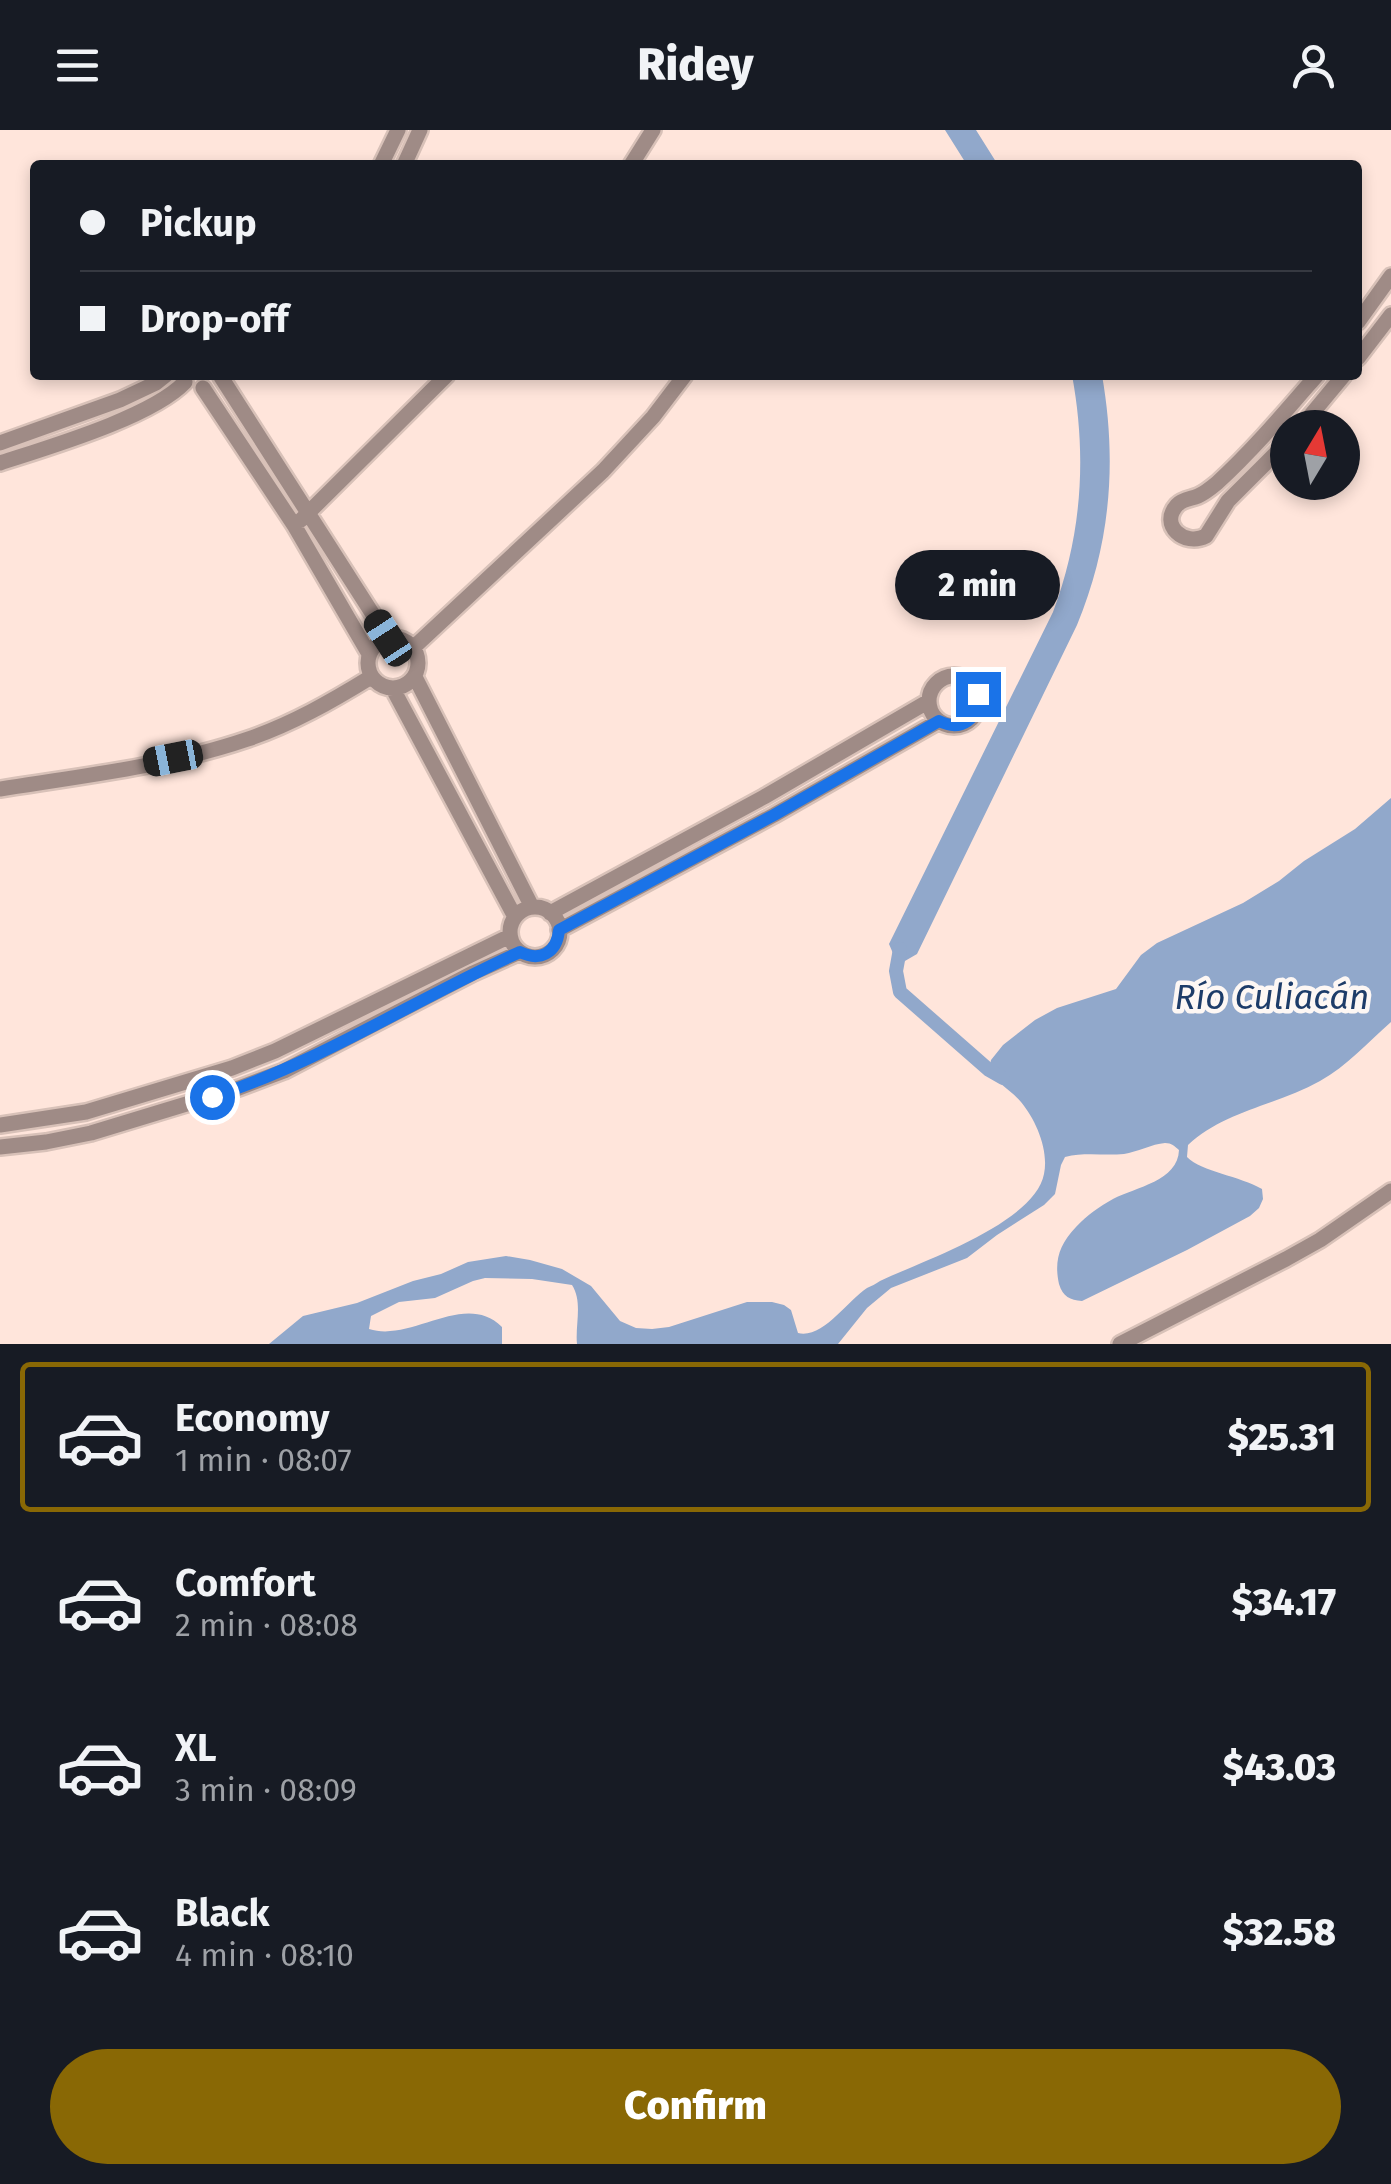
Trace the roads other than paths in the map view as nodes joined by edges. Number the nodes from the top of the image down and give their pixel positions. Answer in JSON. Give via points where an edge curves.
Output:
{"nodes":[{"id":1,"x":398,"y":130,"type":"edge"},
{"id":2,"x":653,"y":130,"type":"edge"},
{"id":3,"x":415,"y":132,"type":"edge"},
{"id":4,"x":383,"y":160,"type":"edge"},
{"id":5,"x":406,"y":160,"type":"edge"},
{"id":6,"x":633,"y":160,"type":"edge"},
{"id":7,"x":1391,"y":276,"type":"edge"},
{"id":8,"x":1362,"y":316,"type":"edge"},
{"id":9,"x":1386,"y":322,"type":"edge"},
{"id":10,"x":1362,"y":353,"type":"edge"},
{"id":11,"x":160,"y":380,"type":"edge"},
{"id":12,"x":181,"y":380,"type":"edge"},
{"id":13,"x":186,"y":380,"type":"edge"},
{"id":14,"x":217,"y":380,"type":"edge"},
{"id":15,"x":224,"y":380,"type":"edge"},
{"id":16,"x":442,"y":380,"type":"edge"},
{"id":17,"x":681,"y":380,"type":"edge"},
{"id":18,"x":1313,"y":380,"type":"edge"},
{"id":19,"x":1340,"y":380,"type":"edge"},
{"id":20,"x":203,"y":388,"type":"junction"},
{"id":21,"x":1286,"y":410,"type":"edge"},
{"id":22,"x":1315,"y":410,"type":"edge"},
{"id":23,"x":1270,"y":428,"type":"edge"},
{"id":24,"x":0,"y":443,"type":"edge"},
{"id":25,"x":1270,"y":459,"type":"edge"},
{"id":26,"x":0,"y":463,"type":"edge"},
{"id":27,"x":308,"y":515,"type":"junction"},
{"id":28,"x":294,"y":525,"type":"junction"},
{"id":29,"x":388,"y":638,"type":"junction"},
{"id":30,"x":413,"y":648,"type":"junction"},
{"id":31,"x":369,"y":654,"type":"junction"},
{"id":32,"x":415,"y":676,"type":"junction"},
{"id":33,"x":372,"y":677,"type":"junction"},
{"id":34,"x":394,"y":689,"type":"junction"},
{"id":35,"x":929,"y":701,"type":"junction"},
{"id":36,"x":939,"y":721,"type":"junction"},
{"id":37,"x":0,"y":790,"type":"edge"},
{"id":38,"x":764,"y":797,"type":"junction"},
{"id":39,"x":774,"y":815,"type":"junction"},
{"id":40,"x":532,"y":907,"type":"junction"},
{"id":41,"x":550,"y":913,"type":"junction"},
{"id":42,"x":515,"y":917,"type":"junction"},
{"id":43,"x":559,"y":930,"type":"junction"},
{"id":44,"x":510,"y":936,"type":"junction"},
{"id":45,"x":520,"y":952,"type":"junction"},
{"id":46,"x":275,"y":1052,"type":"junction"},
{"id":47,"x":284,"y":1071,"type":"junction"},
{"id":48,"x":0,"y":1125,"type":"edge"},
{"id":49,"x":0,"y":1147,"type":"edge"},
{"id":50,"x":1391,"y":1192,"type":"edge"},
{"id":51,"x":1120,"y":1344,"type":"edge"}],
"edges":[{"from":1,"to":4,"type":"street"},
{"from":2,"to":6,"type":"street"},
{"from":3,"to":5,"type":"street"},
{"from":7,"to":8,"type":"street"},
{"from":9,"to":10,"type":"street"},
{"from":11,"to":24,"type":"street"},
{"from":12,"to":26,"type":"street","via":[[172,396]]},
{"from":13,"to":20,"type":"street"},
{"from":14,"to":20,"type":"street"},
{"from":15,"to":27,"type":"street"},
{"from":16,"to":27,"type":"street"},
{"from":17,"to":30,"type":"street","via":[[604,472]]},
{"from":18,"to":21,"type":"street"},
{"from":19,"to":22,"type":"street"},
{"from":20,"to":28,"type":"street"},
{"from":23,"to":25,"type":"street","via":[[1204,494],[1180,502],[1172,520],[1176,532],[1187,540],[1206,536],[1228,501]]},
{"from":27,"to":28,"type":"street"},
{"from":27,"to":29,"type":"street"},
{"from":28,"to":31,"type":"street"},
{"from":29,"to":30,"type":"street"},
{"from":29,"to":31,"type":"street"},
{"from":30,"to":32,"type":"street"},
{"from":31,"to":33,"type":"street"},
{"from":32,"to":34,"type":"street"},
{"from":32,"to":40,"type":"street"},
{"from":33,"to":34,"type":"street"},
{"from":33,"to":37,"type":"street","via":[[252,738]]},
{"from":34,"to":42,"type":"street"},
{"from":35,"to":36,"type":"street"},
{"from":35,"to":36,"type":"street","via":[[936,684],[951,677],[968,680],[978,694],[977,711],[965,724]]},
{"from":35,"to":38,"type":"street"},
{"from":36,"to":39,"type":"street"},
{"from":38,"to":39,"type":"street"},
{"from":38,"to":41,"type":"street"},
{"from":39,"to":43,"type":"street"},
{"from":40,"to":41,"type":"street"},
{"from":40,"to":42,"type":"street"},
{"from":41,"to":43,"type":"street"},
{"from":42,"to":44,"type":"street"},
{"from":43,"to":45,"type":"street","via":[[546,954]]},
{"from":44,"to":45,"type":"street"},
{"from":44,"to":46,"type":"street"},
{"from":45,"to":47,"type":"street"},
{"from":46,"to":47,"type":"street"},
{"from":46,"to":48,"type":"street","via":[[86,1112]]},
{"from":47,"to":49,"type":"street","via":[[91,1134]]},
{"from":50,"to":51,"type":"street","via":[[1320,1240]]}]}
